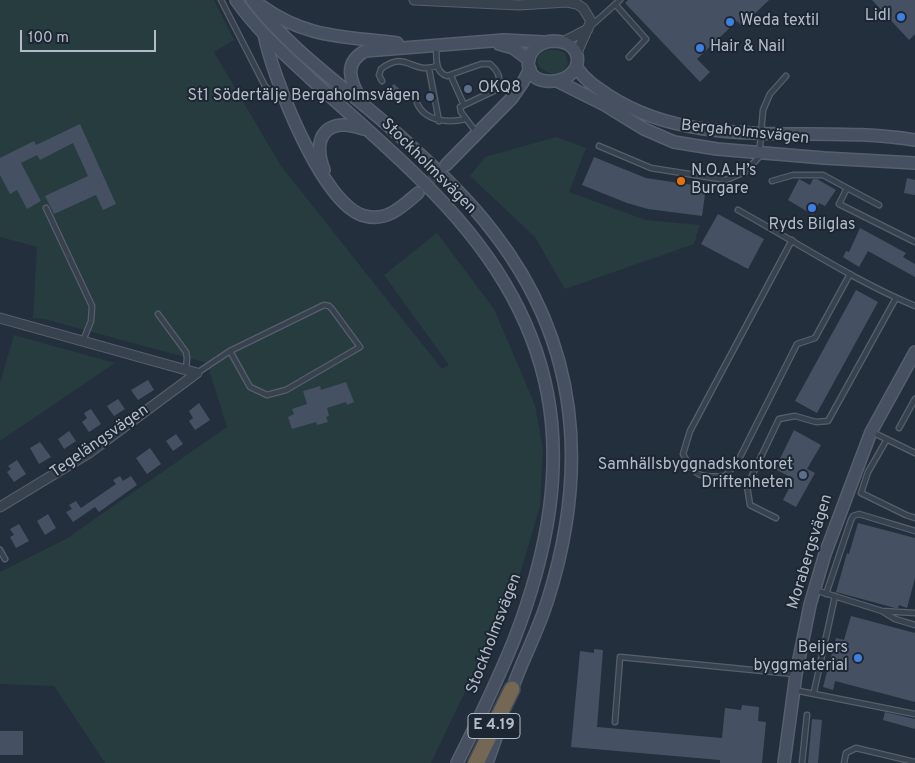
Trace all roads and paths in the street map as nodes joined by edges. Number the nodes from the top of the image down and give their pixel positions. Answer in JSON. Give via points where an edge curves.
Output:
{"nodes":[{"id":1,"x":221,"y":0,"type":"edge"},
{"id":2,"x":236,"y":0,"type":"edge"},
{"id":3,"x":253,"y":0,"type":"edge"},
{"id":4,"x":414,"y":0,"type":"edge"},
{"id":5,"x":620,"y":0,"type":"edge"},
{"id":6,"x":615,"y":4,"type":"junction"},
{"id":7,"x":588,"y":29,"type":"junction"},
{"id":8,"x":264,"y":34,"type":"junction"},
{"id":9,"x":493,"y":42,"type":"junction"},
{"id":10,"x":544,"y":42,"type":"junction"},
{"id":11,"x":564,"y":42,"type":"junction"},
{"id":12,"x":431,"y":46,"type":"junction"},
{"id":13,"x":576,"y":54,"type":"junction"},
{"id":14,"x":629,"y":57,"type":"dead end"},
{"id":15,"x":529,"y":64,"type":"junction"},
{"id":16,"x":437,"y":66,"type":"junction"},
{"id":17,"x":577,"y":68,"type":"junction"},
{"id":18,"x":429,"y":69,"type":"junction"},
{"id":19,"x":451,"y":76,"type":"junction"},
{"id":20,"x":786,"y":76,"type":"dead end"},
{"id":21,"x":541,"y":80,"type":"junction"},
{"id":22,"x":557,"y":80,"type":"junction"},
{"id":23,"x":382,"y":81,"type":"dead end"},
{"id":24,"x":512,"y":98,"type":"junction"},
{"id":25,"x":286,"y":100,"type":"junction"},
{"id":26,"x":417,"y":104,"type":"dead end"},
{"id":27,"x":464,"y":104,"type":"junction"},
{"id":28,"x":366,"y":106,"type":"junction"},
{"id":29,"x":466,"y":119,"type":"junction"},
{"id":30,"x":439,"y":121,"type":"junction"},
{"id":31,"x":367,"y":130,"type":"junction"},
{"id":32,"x":761,"y":132,"type":"junction"},
{"id":33,"x":477,"y":133,"type":"junction"},
{"id":34,"x":914,"y":138,"type":"edge"},
{"id":35,"x":599,"y":146,"type":"dead end"},
{"id":36,"x":760,"y":152,"type":"junction"},
{"id":37,"x":915,"y":163,"type":"edge"},
{"id":38,"x":446,"y":166,"type":"tunnel mouth"},
{"id":39,"x":772,"y":181,"type":"dead end"},
{"id":40,"x":329,"y":184,"type":"junction"},
{"id":41,"x":846,"y":188,"type":"junction"},
{"id":42,"x":418,"y":193,"type":"tunnel mouth"},
{"id":43,"x":879,"y":206,"type":"dead end"},
{"id":44,"x":46,"y":208,"type":"dead end"},
{"id":45,"x":738,"y":210,"type":"dead end"},
{"id":46,"x":792,"y":240,"type":"junction"},
{"id":47,"x":915,"y":242,"type":"edge"},
{"id":48,"x":850,"y":274,"type":"junction"},
{"id":49,"x":896,"y":298,"type":"junction"},
{"id":50,"x":915,"y":306,"type":"edge"},
{"id":51,"x":158,"y":314,"type":"dead end"},
{"id":52,"x":0,"y":318,"type":"edge"},
{"id":53,"x":83,"y":341,"type":"junction"},
{"id":54,"x":230,"y":351,"type":"junction"},
{"id":55,"x":915,"y":352,"type":"edge"},
{"id":56,"x":912,"y":365,"type":"edge"},
{"id":57,"x":186,"y":370,"type":"junction"},
{"id":58,"x":197,"y":373,"type":"junction"},
{"id":59,"x":915,"y":399,"type":"edge"},
{"id":60,"x":899,"y":428,"type":"dead end"},
{"id":61,"x":870,"y":432,"type":"junction"},
{"id":62,"x":887,"y":440,"type":"junction"},
{"id":63,"x":915,"y":453,"type":"edge"},
{"id":64,"x":0,"y":507,"type":"edge"},
{"id":65,"x":776,"y":518,"type":"dead end"},
{"id":66,"x":915,"y":518,"type":"edge"},
{"id":67,"x":915,"y":531,"type":"edge"},
{"id":68,"x":0,"y":550,"type":"edge"},
{"id":69,"x":5,"y":559,"type":"dead end"},
{"id":70,"x":814,"y":590,"type":"junction"},
{"id":71,"x":826,"y":594,"type":"junction"},
{"id":72,"x":835,"y":596,"type":"junction"},
{"id":73,"x":882,"y":611,"type":"junction"},
{"id":74,"x":915,"y":613,"type":"edge"},
{"id":75,"x":915,"y":625,"type":"edge"},
{"id":76,"x":796,"y":674,"type":"junction"},
{"id":77,"x":512,"y":689,"type":"junction"},
{"id":78,"x":793,"y":690,"type":"junction"},
{"id":79,"x":814,"y":692,"type":"junction"},
{"id":80,"x":915,"y":714,"type":"edge"},
{"id":81,"x":807,"y":715,"type":"dead end"},
{"id":82,"x":615,"y":722,"type":"dead end"},
{"id":83,"x":915,"y":762,"type":"edge"},
{"id":84,"x":457,"y":763,"type":"edge"},
{"id":85,"x":476,"y":763,"type":"edge"},
{"id":86,"x":487,"y":763,"type":"edge"},
{"id":87,"x":784,"y":763,"type":"edge"},
{"id":88,"x":802,"y":763,"type":"edge"},
{"id":89,"x":844,"y":763,"type":"edge"}],
"edges":[{"from":1,"to":25,"type":"lane","via":[[265,86]]},
{"from":2,"to":8,"type":"main road","name":"Stockholmsvägen","number":"E 4.19"},
{"from":3,"to":12,"type":"main road","via":[[284,20],[318,33]]},
{"from":3,"to":28,"type":"main road","name":"Stockholmsvägen","number":"E 4.19","via":[[280,33]]},
{"from":4,"to":7,"type":"street","via":[[519,5],[567,2],[584,8],[591,21]]},
{"from":5,"to":6,"type":"lane"},
{"from":6,"to":7,"type":"lane"},
{"from":6,"to":14,"type":"lane","via":[[646,39]]},
{"from":7,"to":11,"type":"street"},
{"from":7,"to":13,"type":"street"},
{"from":8,"to":25,"type":"main road"},
{"from":8,"to":31,"type":"main road","name":"Stockholmsvägen","number":"E 4.19"},
{"from":9,"to":10,"type":"main road"},
{"from":9,"to":12,"type":"main road"},
{"from":9,"to":15,"type":"main road","via":[[513,48]]},
{"from":10,"to":11,"type":"main road"},
{"from":10,"to":15,"type":"main road","via":[[535,47]]},
{"from":11,"to":13,"type":"main road"},
{"from":12,"to":16,"type":"lane"},
{"from":12,"to":28,"type":"main road","via":[[372,50],[358,55],[350,72]]},
{"from":13,"to":17,"type":"main road"},
{"from":15,"to":21,"type":"main road","via":[[534,76]]},
{"from":15,"to":24,"type":"main road","via":[[523,82]]},
{"from":16,"to":18,"type":"lane"},
{"from":16,"to":19,"type":"lane","via":[[442,74]]},
{"from":17,"to":22,"type":"main road","via":[[572,74]]},
{"from":17,"to":32,"type":"main road","name":"Bergaholmsvägen","via":[[596,88],[617,101],[665,121],[701,129]]},
{"from":18,"to":23,"type":"lane","via":[[416,68],[400,60],[390,62],[381,69]]},
{"from":18,"to":30,"type":"lane"},
{"from":19,"to":27,"type":"lane"},
{"from":19,"to":27,"type":"lane","via":[[481,64],[490,64],[497,70],[498,89]]},
{"from":20,"to":32,"type":"lane","via":[[766,101]]},
{"from":21,"to":22,"type":"main road"},
{"from":21,"to":24,"type":"main road"},
{"from":22,"to":36,"type":"main road","name":"Bergaholmsvägen","via":[[662,138],[694,146]]},
{"from":24,"to":33,"type":"main road"},
{"from":25,"to":40,"type":"main road","via":[[304,144]]},
{"from":26,"to":30,"type":"lane","via":[[419,109]]},
{"from":27,"to":29,"type":"lane","via":[[460,107]]},
{"from":28,"to":77,"type":"main road","name":"Stockholmsvägen","number":"E 4.19","via":[[460,194],[494,232],[536,300],[564,379],[572,454],[565,532],[548,599]]},
{"from":29,"to":30,"type":"lane"},
{"from":29,"to":33,"type":"lane"},
{"from":31,"to":40,"type":"main road","via":[[341,124],[324,132],[319,153]]},
{"from":31,"to":84,"type":"main road","name":"Stockholmsvägen","number":"E 4.19","via":[[439,197],[473,236],[499,273],[534,343],[551,412],[552,499],[537,569],[513,641]]},
{"from":32,"to":34,"type":"main road","name":"Bergaholmsvägen"},
{"from":32,"to":36,"type":"lane"},
{"from":33,"to":38,"type":"main road"},
{"from":35,"to":36,"type":"lane","via":[[651,168],[726,180],[745,172],[759,158]]},
{"from":36,"to":37,"type":"main road","name":"Bergaholmsvägen"},
{"from":39,"to":41,"type":"lane","via":[[793,175],[823,175]]},
{"from":40,"to":42,"type":"main road","via":[[347,206],[374,217],[389,214]]},
{"from":41,"to":43,"type":"lane"},
{"from":41,"to":47,"type":"lane","via":[[839,204]]},
{"from":44,"to":53,"type":"lane","via":[[92,306],[91,321]]},
{"from":45,"to":46,"type":"lane"},
{"from":46,"to":48,"type":"lane"},
{"from":46,"to":48,"type":"lane","via":[[690,431],[683,454],[691,469],[705,478],[725,476],[737,463],[797,344],[815,338]]},
{"from":48,"to":49,"type":"lane"},
{"from":49,"to":50,"type":"lane"},
{"from":49,"to":65,"type":"lane","via":[[828,421],[816,422],[795,416],[779,419],[746,486],[750,504]]},
{"from":51,"to":57,"type":"lane","via":[[186,352]]},
{"from":52,"to":53,"type":"street"},
{"from":53,"to":57,"type":"street"},
{"from":54,"to":54,"type":"lane","via":[[324,305],[329,306],[360,347],[286,390],[267,396],[250,387]]},
{"from":54,"to":58,"type":"lane"},
{"from":55,"to":56,"type":"main road","name":"Morabergsvägen"},
{"from":56,"to":61,"type":"main road","name":"Morabergsvägen"},
{"from":57,"to":58,"type":"street"},
{"from":58,"to":64,"type":"street","name":"Tegelängsvägen","via":[[89,453]]},
{"from":59,"to":60,"type":"lane"},
{"from":61,"to":62,"type":"lane"},
{"from":61,"to":70,"type":"main road","name":"Morabergsvägen"},
{"from":62,"to":63,"type":"lane"},
{"from":62,"to":66,"type":"lane","via":[[868,472],[861,493]]},
{"from":67,"to":71,"type":"lane","via":[[859,514],[853,516]]},
{"from":68,"to":69,"type":"lane"},
{"from":70,"to":71,"type":"lane"},
{"from":70,"to":76,"type":"main road","name":"Morabergsvägen"},
{"from":71,"to":72,"type":"lane"},
{"from":72,"to":73,"type":"lane"},
{"from":72,"to":79,"type":"lane"},
{"from":73,"to":74,"type":"lane"},
{"from":73,"to":75,"type":"lane"},
{"from":76,"to":78,"type":"main road","name":"Morabergsvägen"},
{"from":76,"to":82,"type":"lane","via":[[620,657]]},
{"from":77,"to":85,"type":"highway","number":"E 4.19"},
{"from":77,"to":86,"type":"main road","name":"Stockholmsvägen"},
{"from":78,"to":79,"type":"lane"},
{"from":78,"to":87,"type":"main road","name":"Morabergsvägen"},
{"from":79,"to":80,"type":"lane"},
{"from":81,"to":88,"type":"lane"},
{"from":83,"to":89,"type":"lane","via":[[856,748],[846,754]]}]}
